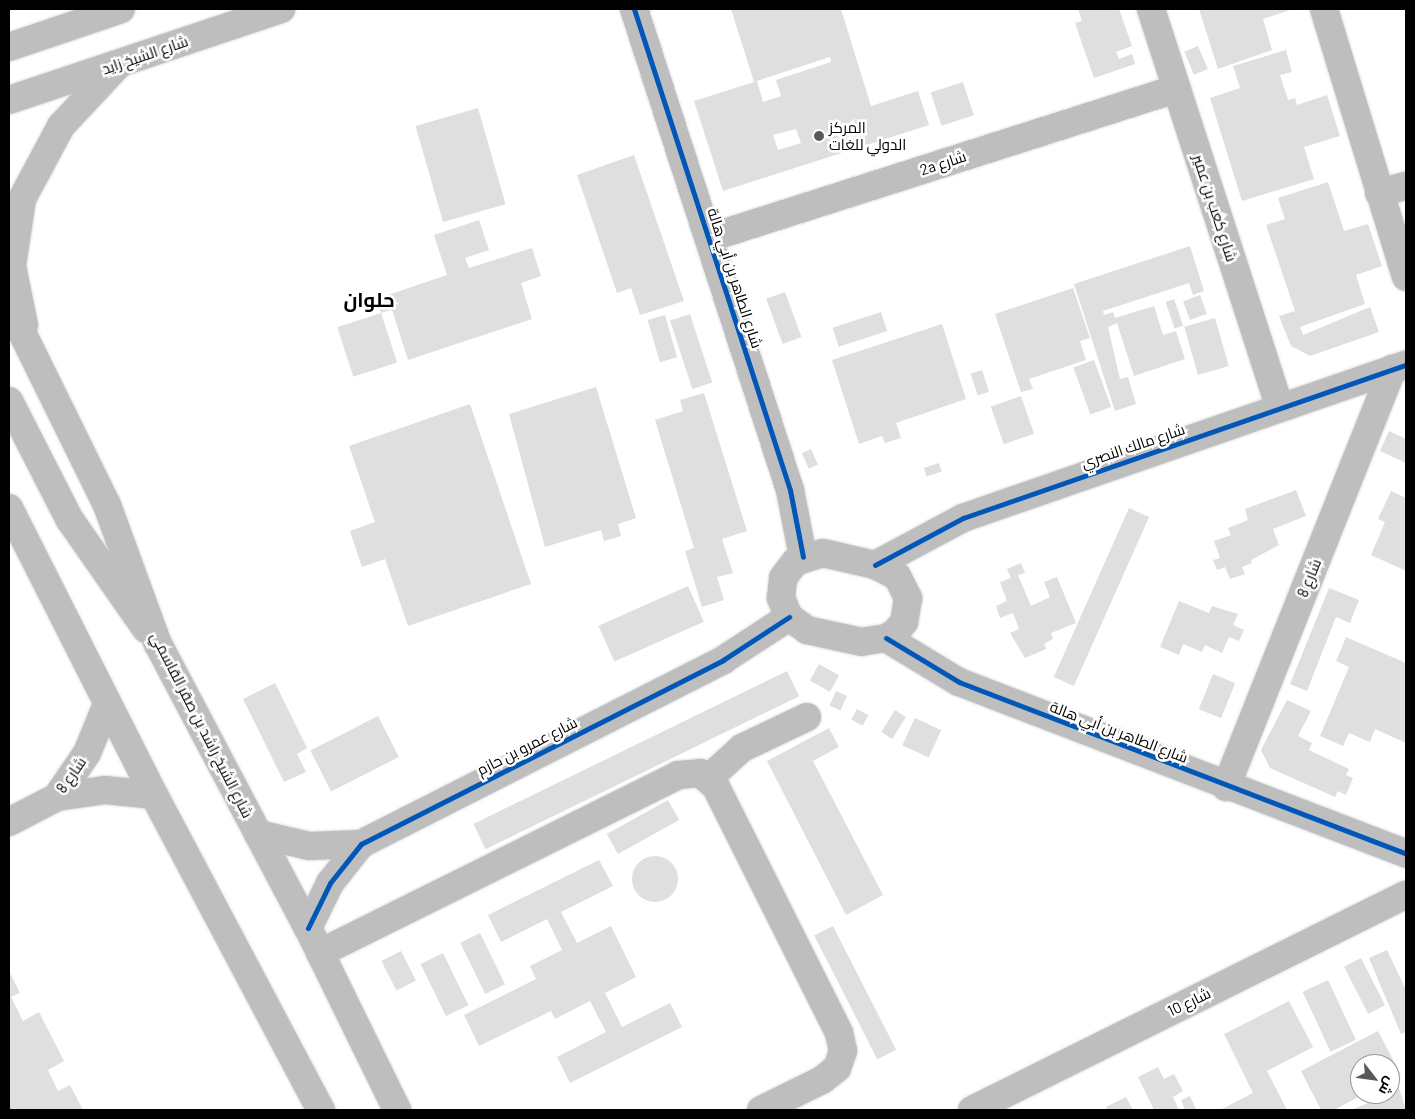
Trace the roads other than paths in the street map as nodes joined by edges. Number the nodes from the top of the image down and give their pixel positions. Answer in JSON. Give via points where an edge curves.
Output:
{"nodes":[{"id":1,"x":121,"y":9,"type":"edge"},
{"id":2,"x":282,"y":9,"type":"edge"},
{"id":3,"x":634,"y":9,"type":"edge"},
{"id":4,"x":1151,"y":9,"type":"edge"},
{"id":5,"x":1324,"y":9,"type":"edge"},
{"id":6,"x":9,"y":47,"type":"edge"},
{"id":7,"x":120,"y":64,"type":"junction"},
{"id":8,"x":1177,"y":89,"type":"junction"},
{"id":9,"x":9,"y":100,"type":"edge"},
{"id":10,"x":1406,"y":186,"type":"edge"},
{"id":11,"x":1379,"y":194,"type":"junction"},
{"id":12,"x":709,"y":238,"type":"junction"},
{"id":13,"x":1406,"y":277,"type":"edge"},
{"id":14,"x":9,"y":306,"type":"edge"},
{"id":15,"x":29,"y":346,"type":"junction"},
{"id":16,"x":1399,"y":367,"type":"edge"},
{"id":17,"x":9,"y":401,"type":"edge"},
{"id":18,"x":1280,"y":408,"type":"junction"},
{"id":19,"x":9,"y":508,"type":"edge"},
{"id":20,"x":803,"y":557,"type":"junction"},
{"id":21,"x":875,"y":566,"type":"junction"},
{"id":22,"x":789,"y":617,"type":"junction"},
{"id":23,"x":886,"y":638,"type":"junction"},
{"id":24,"x":158,"y":644,"type":"junction"},
{"id":25,"x":106,"y":704,"type":"junction"},
{"id":26,"x":807,"y":717,"type":"dead end"},
{"id":27,"x":709,"y":778,"type":"junction"},
{"id":28,"x":1226,"y":787,"type":"junction"},
{"id":29,"x":154,"y":795,"type":"junction"},
{"id":30,"x":57,"y":797,"type":"junction"},
{"id":31,"x":9,"y":822,"type":"edge"},
{"id":32,"x":258,"y":834,"type":"junction"},
{"id":33,"x":361,"y":844,"type":"junction"},
{"id":34,"x":1406,"y":854,"type":"edge"},
{"id":35,"x":1406,"y":895,"type":"edge"},
{"id":36,"x":308,"y":928,"type":"junction"},
{"id":37,"x":320,"y":953,"type":"junction"},
{"id":38,"x":321,"y":1110,"type":"edge"},
{"id":39,"x":397,"y":1110,"type":"edge"},
{"id":40,"x":761,"y":1110,"type":"edge"},
{"id":41,"x":972,"y":1110,"type":"edge"}],
"edges":[{"from":1,"to":6,"type":"street"},
{"from":2,"to":7,"type":"street","name":"شارع الشيخ زايد"},
{"from":3,"to":12,"type":"street","name":"شارع الطاهر بن أبي هالة"},
{"from":4,"to":8,"type":"street","name":"شارع كعب بن عمير"},
{"from":5,"to":11,"type":"street"},
{"from":7,"to":9,"type":"street","name":"شارع الشيخ زايد"},
{"from":7,"to":15,"type":"street","via":[[61,126],[22,199],[12,266]]},
{"from":8,"to":12,"type":"street","name":"2a شارع"},
{"from":8,"to":18,"type":"street","name":"شارع كعب بن عمير"},
{"from":10,"to":11,"type":"street"},
{"from":11,"to":13,"type":"street"},
{"from":12,"to":20,"type":"street","name":"شارع الطاهر بن أبي هالة","via":[[797,511]]},
{"from":14,"to":15,"type":"street","name":"شارع الشيخ راشد بن صقر القاسمي"},
{"from":15,"to":24,"type":"street","name":"شارع الشيخ راشد بن صقر القاسمي","via":[[122,538]]},
{"from":16,"to":18,"type":"street","name":"شارع مالك النصري"},
{"from":16,"to":28,"type":"street","name":"شارع 8"},
{"from":17,"to":24,"type":"street","via":[[70,520]]},
{"from":18,"to":21,"type":"street","name":"شارع مالك النصري","via":[[963,518]]},
{"from":19,"to":25,"type":"street"},
{"from":20,"to":21,"type":"street","via":[[823,553]]},
{"from":20,"to":22,"type":"street","via":[[788,570],[782,583],[781,598]]},
{"from":21,"to":23,"type":"street","via":[[896,576],[908,598],[904,622]]},
{"from":22,"to":23,"type":"street","via":[[807,630],[862,642]]},
{"from":22,"to":33,"type":"street","name":"شارع عمرو بن حازم","via":[[708,668]]},
{"from":23,"to":28,"type":"street","name":"شارع الطاهر بن أبي هالة","via":[[959,682]]},
{"from":24,"to":32,"type":"street","name":"شارع الشيخ راشد بن صقر القاسمي"},
{"from":25,"to":29,"type":"street"},
{"from":25,"to":30,"type":"street","name":"شارع 8","via":[[87,753]]},
{"from":26,"to":27,"type":"street","via":[[730,756]]},
{"from":27,"to":37,"type":"street","via":[[700,773],[678,774]]},
{"from":27,"to":40,"type":"street","via":[[839,1032],[843,1051],[837,1068],[822,1080]]},
{"from":28,"to":34,"type":"street","name":"شارع الطاهر بن أبي هالة"},
{"from":29,"to":30,"type":"street","via":[[105,790]]},
{"from":29,"to":38,"type":"street"},
{"from":30,"to":31,"type":"street","name":"شارع 8"},
{"from":32,"to":33,"type":"street","name":"شارع عمرو بن حازم","via":[[309,846]]},
{"from":32,"to":36,"type":"street","name":"شارع الشيخ راشد بن صقر القاسمي"},
{"from":33,"to":36,"type":"street","name":"شارع عمرو بن حازم","via":[[330,883]]},
{"from":35,"to":41,"type":"street","name":"شارع 10"},
{"from":36,"to":37,"type":"street","name":"شارع الشيخ راشد بن صقر القاسمي"},
{"from":37,"to":39,"type":"street","name":"شارع الشيخ راشد بن صقر القاسمي"}]}
